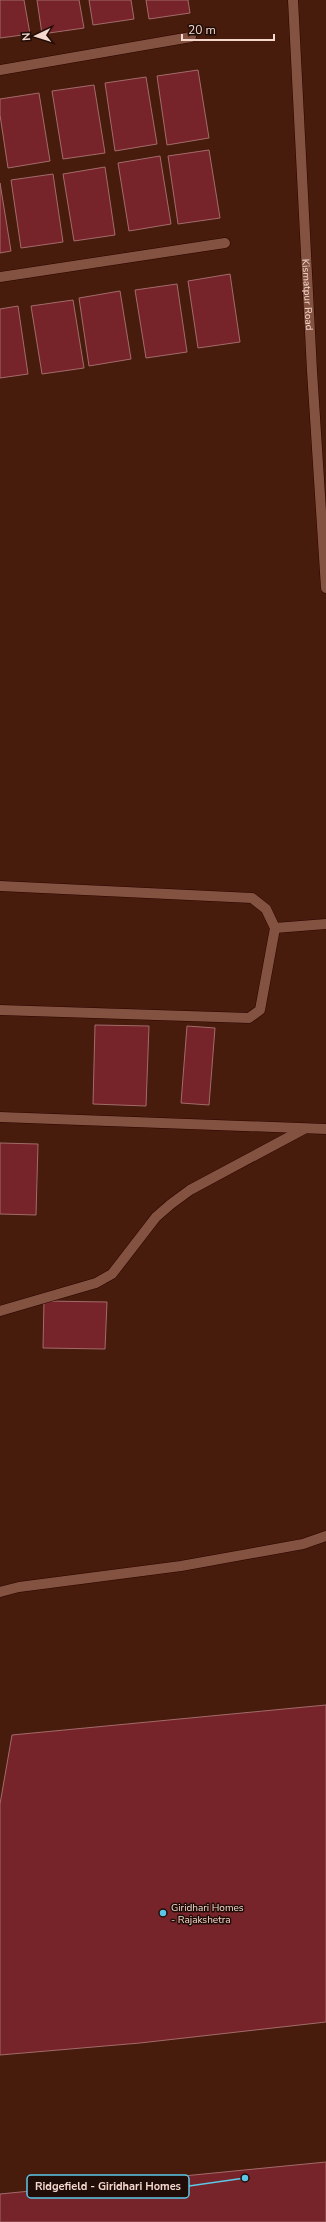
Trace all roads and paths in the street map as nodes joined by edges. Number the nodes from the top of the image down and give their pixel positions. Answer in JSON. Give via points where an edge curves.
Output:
{"nodes":[{"id":1,"x":293,"y":0,"type":"edge"},
{"id":2,"x":191,"y":37,"type":"dead end"},
{"id":3,"x":0,"y":70,"type":"edge"},
{"id":4,"x":225,"y":244,"type":"dead end"},
{"id":5,"x":0,"y":278,"type":"edge"},
{"id":6,"x":326,"y":588,"type":"edge"},
{"id":7,"x":0,"y":886,"type":"edge"},
{"id":8,"x":326,"y":924,"type":"edge"},
{"id":9,"x":275,"y":928,"type":"junction"},
{"id":10,"x":0,"y":1010,"type":"edge"},
{"id":11,"x":0,"y":1117,"type":"edge"},
{"id":12,"x":304,"y":1129,"type":"junction"},
{"id":13,"x":326,"y":1130,"type":"edge"},
{"id":14,"x":0,"y":1311,"type":"edge"},
{"id":15,"x":326,"y":1536,"type":"edge"},
{"id":16,"x":0,"y":1592,"type":"edge"}],
"edges":[{"from":1,"to":6,"type":"street","name":"Kismatpur Road"},
{"from":2,"to":3,"type":"street"},
{"from":4,"to":5,"type":"street"},
{"from":7,"to":9,"type":"street","via":[[252,898],[266,909]]},
{"from":8,"to":9,"type":"street"},
{"from":9,"to":10,"type":"street","via":[[260,1010],[248,1018]]},
{"from":11,"to":12,"type":"street"},
{"from":12,"to":13,"type":"street"},
{"from":12,"to":14,"type":"street","via":[[190,1190],[156,1217],[112,1274],[96,1283]]},
{"from":15,"to":16,"type":"street","via":[[303,1544],[180,1566],[19,1587]]}]}
